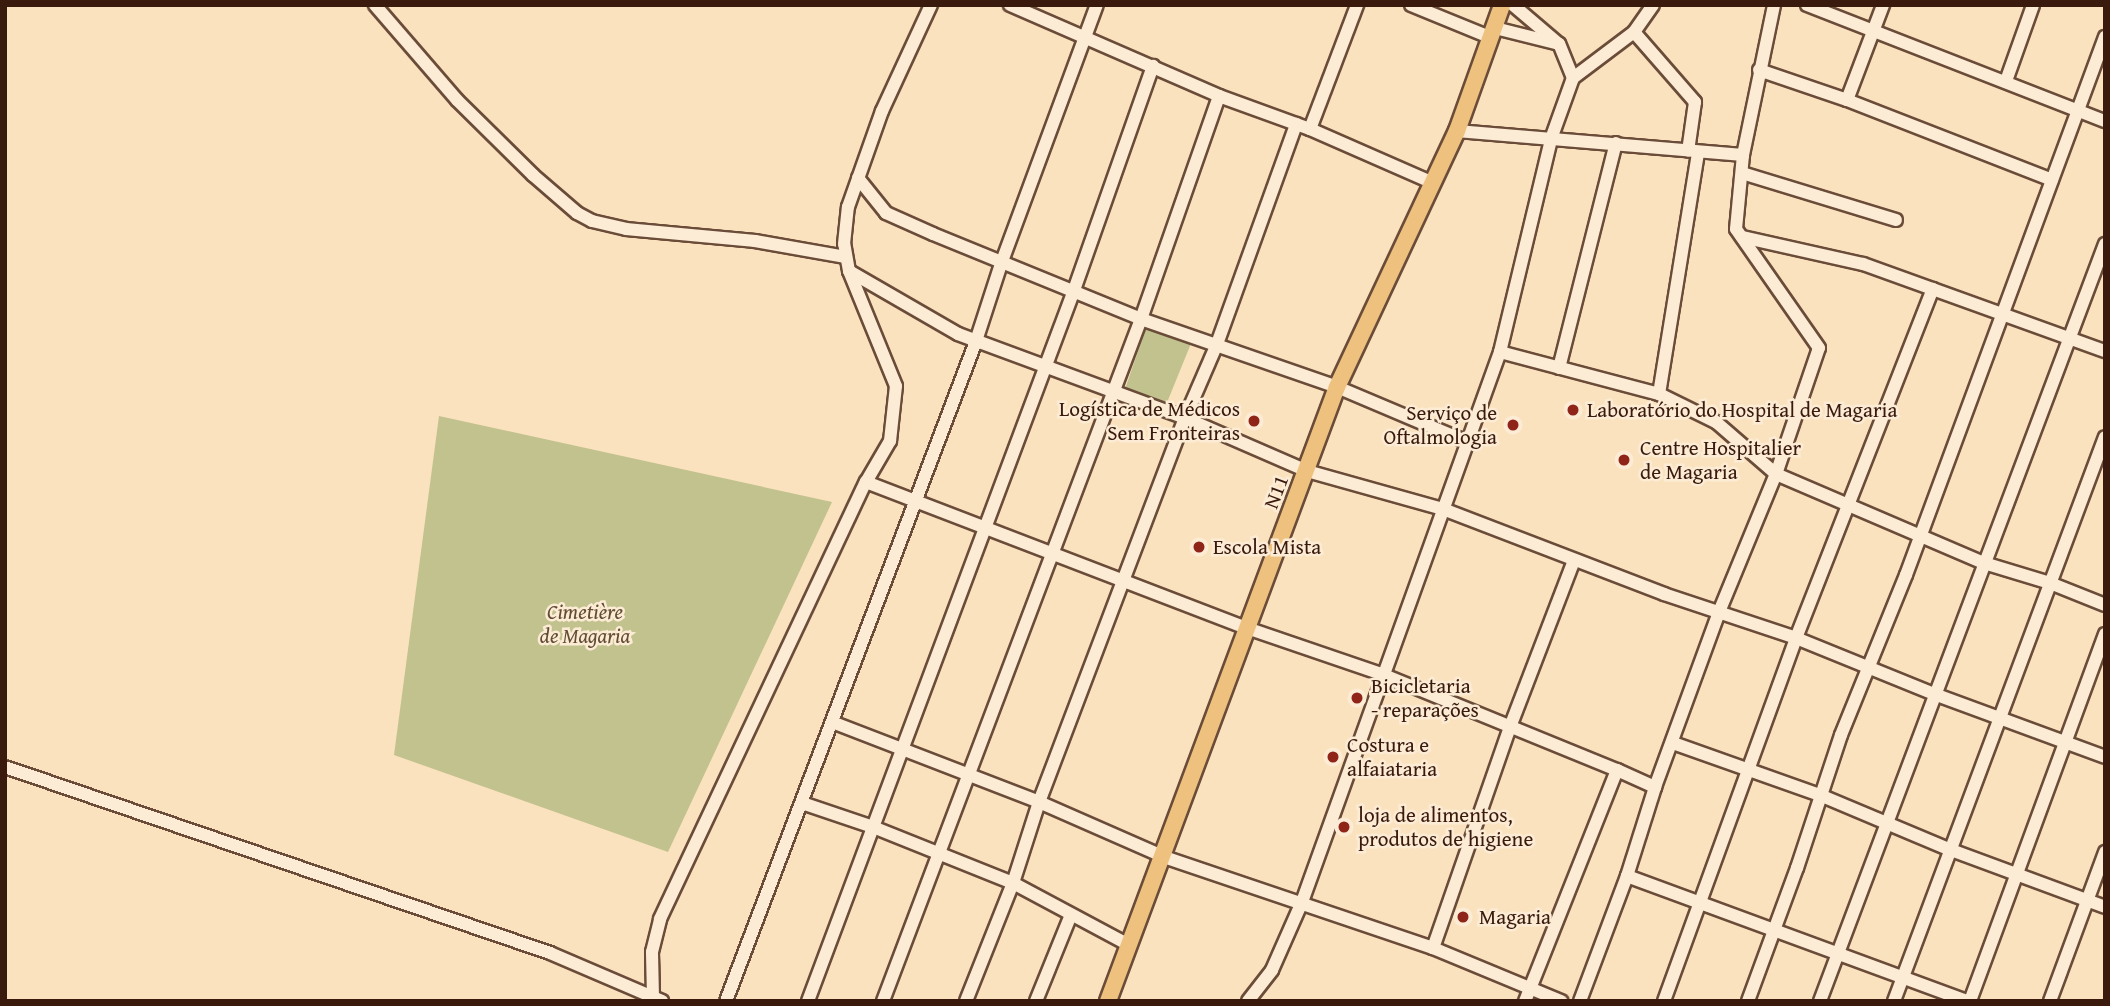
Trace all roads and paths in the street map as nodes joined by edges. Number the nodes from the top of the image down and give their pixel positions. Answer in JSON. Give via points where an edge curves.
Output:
{"nodes":[{"id":1,"x":374,"y":5,"type":"edge"},
{"id":2,"x":931,"y":5,"type":"edge"},
{"id":3,"x":1097,"y":5,"type":"edge"},
{"id":4,"x":1357,"y":5,"type":"edge"},
{"id":5,"x":1412,"y":5,"type":"edge"},
{"id":6,"x":1502,"y":5,"type":"edge"},
{"id":7,"x":1513,"y":5,"type":"edge"},
{"id":8,"x":1653,"y":5,"type":"edge"},
{"id":9,"x":1774,"y":5,"type":"edge"},
{"id":10,"x":1807,"y":5,"type":"edge"},
{"id":11,"x":1883,"y":5,"type":"edge"},
{"id":12,"x":2033,"y":5,"type":"edge"},
{"id":13,"x":1017,"y":7,"type":"edge"},
{"id":14,"x":1874,"y":31,"type":"junction"},
{"id":15,"x":1634,"y":32,"type":"junction"},
{"id":16,"x":1493,"y":33,"type":"junction"},
{"id":17,"x":1086,"y":36,"type":"junction"},
{"id":18,"x":2105,"y":37,"type":"edge"},
{"id":19,"x":1559,"y":44,"type":"junction"},
{"id":20,"x":1153,"y":66,"type":"junction"},
{"id":21,"x":1759,"y":70,"type":"junction"},
{"id":22,"x":1573,"y":78,"type":"junction"},
{"id":23,"x":2006,"y":81,"type":"junction"},
{"id":24,"x":1219,"y":96,"type":"junction"},
{"id":25,"x":1847,"y":100,"type":"junction"},
{"id":26,"x":2078,"y":110,"type":"junction"},
{"id":27,"x":2105,"y":121,"type":"edge"},
{"id":28,"x":1296,"y":124,"type":"junction"},
{"id":29,"x":1310,"y":129,"type":"junction"},
{"id":30,"x":1457,"y":131,"type":"junction"},
{"id":31,"x":1551,"y":139,"type":"junction"},
{"id":32,"x":1616,"y":143,"type":"junction"},
{"id":33,"x":1693,"y":152,"type":"junction"},
{"id":34,"x":1743,"y":155,"type":"junction"},
{"id":35,"x":1742,"y":173,"type":"junction"},
{"id":36,"x":858,"y":178,"type":"junction"},
{"id":37,"x":2052,"y":180,"type":"junction"},
{"id":38,"x":1433,"y":183,"type":"junction"},
{"id":39,"x":1896,"y":220,"type":"dead end"},
{"id":40,"x":1742,"y":237,"type":"junction"},
{"id":41,"x":2105,"y":244,"type":"edge"},
{"id":42,"x":846,"y":257,"type":"junction"},
{"id":43,"x":1001,"y":264,"type":"junction"},
{"id":44,"x":849,"y":271,"type":"junction"},
{"id":45,"x":1933,"y":289,"type":"junction"},
{"id":46,"x":1073,"y":293,"type":"junction"},
{"id":47,"x":2002,"y":314,"type":"junction"},
{"id":48,"x":1141,"y":319,"type":"junction"},
{"id":49,"x":2070,"y":339,"type":"junction"},
{"id":50,"x":976,"y":341,"type":"junction"},
{"id":51,"x":1217,"y":344,"type":"junction"},
{"id":52,"x":2105,"y":351,"type":"edge"},
{"id":53,"x":1500,"y":352,"type":"junction"},
{"id":54,"x":1045,"y":366,"type":"junction"},
{"id":55,"x":1559,"y":368,"type":"junction"},
{"id":56,"x":1337,"y":387,"type":"junction"},
{"id":57,"x":1113,"y":391,"type":"junction"},
{"id":58,"x":1660,"y":394,"type":"junction"},
{"id":59,"x":1185,"y":418,"type":"junction"},
{"id":60,"x":2105,"y":438,"type":"edge"},
{"id":61,"x":1467,"y":442,"type":"junction"},
{"id":62,"x":1307,"y":471,"type":"junction"},
{"id":63,"x":1776,"y":474,"type":"junction"},
{"id":64,"x":866,"y":482,"type":"junction"},
{"id":65,"x":916,"y":501,"type":"junction"},
{"id":66,"x":1849,"y":506,"type":"junction"},
{"id":67,"x":1443,"y":509,"type":"junction"},
{"id":68,"x":985,"y":527,"type":"junction"},
{"id":69,"x":1921,"y":534,"type":"junction"},
{"id":70,"x":1052,"y":553,"type":"junction"},
{"id":71,"x":1574,"y":560,"type":"junction"},
{"id":72,"x":1984,"y":562,"type":"junction"},
{"id":73,"x":1123,"y":580,"type":"junction"},
{"id":74,"x":2050,"y":583,"type":"junction"},
{"id":75,"x":2105,"y":605,"type":"edge"},
{"id":76,"x":1719,"y":612,"type":"junction"},
{"id":77,"x":1247,"y":628,"type":"junction"},
{"id":78,"x":2105,"y":634,"type":"edge"},
{"id":79,"x":1796,"y":638,"type":"junction"},
{"id":80,"x":1870,"y":666,"type":"junction"},
{"id":81,"x":1384,"y":675,"type":"junction"},
{"id":82,"x":1934,"y":694,"type":"junction"},
{"id":83,"x":2001,"y":718,"type":"junction"},
{"id":84,"x":832,"y":722,"type":"junction"},
{"id":85,"x":1510,"y":727,"type":"junction"},
{"id":86,"x":2065,"y":742,"type":"junction"},
{"id":87,"x":1673,"y":743,"type":"junction"},
{"id":88,"x":902,"y":749,"type":"junction"},
{"id":89,"x":2105,"y":757,"type":"edge"},
{"id":90,"x":5,"y":767,"type":"edge"},
{"id":91,"x":1749,"y":769,"type":"junction"},
{"id":92,"x":1617,"y":770,"type":"junction"},
{"id":93,"x":969,"y":775,"type":"junction"},
{"id":94,"x":1655,"y":787,"type":"junction"},
{"id":95,"x":1821,"y":795,"type":"junction"},
{"id":96,"x":1039,"y":802,"type":"junction"},
{"id":97,"x":802,"y":803,"type":"junction"},
{"id":98,"x":1889,"y":823,"type":"junction"},
{"id":99,"x":873,"y":828,"type":"junction"},
{"id":100,"x":1951,"y":850,"type":"junction"},
{"id":101,"x":2105,"y":852,"type":"edge"},
{"id":102,"x":938,"y":854,"type":"junction"},
{"id":103,"x":1164,"y":857,"type":"junction"},
{"id":104,"x":2017,"y":872,"type":"junction"},
{"id":105,"x":1627,"y":876,"type":"junction"},
{"id":106,"x":1013,"y":883,"type":"junction"},
{"id":107,"x":2087,"y":900,"type":"junction"},
{"id":108,"x":1302,"y":902,"type":"junction"},
{"id":109,"x":1701,"y":903,"type":"junction"},
{"id":110,"x":2105,"y":907,"type":"edge"},
{"id":111,"x":1071,"y":915,"type":"junction"},
{"id":112,"x":1774,"y":930,"type":"junction"},
{"id":113,"x":1129,"y":945,"type":"junction"},
{"id":114,"x":1433,"y":948,"type":"junction"},
{"id":115,"x":1839,"y":955,"type":"junction"},
{"id":116,"x":1902,"y":977,"type":"junction"},
{"id":117,"x":1527,"y":995,"type":"edge"},
{"id":118,"x":657,"y":999,"type":"edge"},
{"id":119,"x":726,"y":1001,"type":"edge"},
{"id":120,"x":808,"y":1001,"type":"edge"},
{"id":121,"x":883,"y":1001,"type":"edge"},
{"id":122,"x":966,"y":1001,"type":"edge"},
{"id":123,"x":1035,"y":1001,"type":"edge"},
{"id":124,"x":1108,"y":1001,"type":"edge"},
{"id":125,"x":1248,"y":1001,"type":"edge"},
{"id":126,"x":1561,"y":1001,"type":"edge"},
{"id":127,"x":1580,"y":1001,"type":"edge"},
{"id":128,"x":1664,"y":1001,"type":"edge"},
{"id":129,"x":1748,"y":1001,"type":"edge"},
{"id":130,"x":1820,"y":1001,"type":"edge"},
{"id":131,"x":1894,"y":1001,"type":"edge"},
{"id":132,"x":1968,"y":1001,"type":"edge"},
{"id":133,"x":2050,"y":1001,"type":"edge"}],
"edges":[{"from":1,"to":42,"type":"street","via":[[457,100],[533,175],[592,222]]},
{"from":2,"to":36,"type":"street","via":[[889,93]]},
{"from":3,"to":17,"type":"street"},
{"from":4,"to":29,"type":"street"},
{"from":5,"to":16,"type":"street"},
{"from":6,"to":16,"type":"main road","name":"N11"},
{"from":7,"to":19,"type":"street"},
{"from":8,"to":15,"type":"street"},
{"from":9,"to":21,"type":"street"},
{"from":10,"to":14,"type":"street"},
{"from":11,"to":14,"type":"street"},
{"from":12,"to":23,"type":"street"},
{"from":13,"to":17,"type":"street"},
{"from":14,"to":23,"type":"street"},
{"from":14,"to":25,"type":"street"},
{"from":15,"to":22,"type":"street"},
{"from":15,"to":33,"type":"street","via":[[1695,102]]},
{"from":16,"to":19,"type":"street"},
{"from":16,"to":30,"type":"main road","name":"N11"},
{"from":17,"to":20,"type":"street"},
{"from":17,"to":43,"type":"street"},
{"from":18,"to":26,"type":"street"},
{"from":19,"to":22,"type":"street"},
{"from":20,"to":24,"type":"street"},
{"from":20,"to":46,"type":"street"},
{"from":21,"to":25,"type":"street"},
{"from":21,"to":34,"type":"street"},
{"from":22,"to":31,"type":"street"},
{"from":23,"to":26,"type":"street"},
{"from":24,"to":28,"type":"street"},
{"from":24,"to":48,"type":"street"},
{"from":25,"to":37,"type":"street"},
{"from":26,"to":27,"type":"street"},
{"from":26,"to":37,"type":"street"},
{"from":28,"to":29,"type":"street"},
{"from":28,"to":51,"type":"street"},
{"from":29,"to":38,"type":"street"},
{"from":30,"to":31,"type":"street"},
{"from":30,"to":38,"type":"main road","name":"N11"},
{"from":31,"to":32,"type":"street"},
{"from":31,"to":53,"type":"street"},
{"from":32,"to":33,"type":"street"},
{"from":32,"to":55,"type":"street"},
{"from":33,"to":34,"type":"street"},
{"from":33,"to":58,"type":"street"},
{"from":34,"to":35,"type":"street"},
{"from":35,"to":39,"type":"street"},
{"from":35,"to":40,"type":"street","via":[[1736,229]]},
{"from":36,"to":42,"type":"street","via":[[848,207]]},
{"from":36,"to":43,"type":"street","via":[[886,213]]},
{"from":37,"to":47,"type":"street"},
{"from":38,"to":56,"type":"main road","name":"N11"},
{"from":40,"to":45,"type":"street","via":[[1863,264]]},
{"from":40,"to":63,"type":"street","via":[[1819,348]]},
{"from":41,"to":49,"type":"street"},
{"from":42,"to":44,"type":"street"},
{"from":43,"to":46,"type":"street"},
{"from":43,"to":50,"type":"street"},
{"from":44,"to":50,"type":"street"},
{"from":44,"to":64,"type":"street","via":[[896,386],[890,441]]},
{"from":45,"to":47,"type":"street"},
{"from":45,"to":66,"type":"street"},
{"from":46,"to":48,"type":"street"},
{"from":46,"to":54,"type":"street"},
{"from":47,"to":49,"type":"street"},
{"from":47,"to":69,"type":"street"},
{"from":48,"to":51,"type":"street"},
{"from":48,"to":57,"type":"street"},
{"from":49,"to":52,"type":"street"},
{"from":49,"to":72,"type":"street"},
{"from":50,"to":54,"type":"street"},
{"from":50,"to":65,"type":"street"},
{"from":51,"to":56,"type":"street"},
{"from":51,"to":59,"type":"street"},
{"from":53,"to":55,"type":"street"},
{"from":53,"to":61,"type":"street"},
{"from":54,"to":57,"type":"street"},
{"from":54,"to":68,"type":"street"},
{"from":55,"to":58,"type":"street"},
{"from":56,"to":61,"type":"street"},
{"from":56,"to":62,"type":"main road","name":"N11"},
{"from":57,"to":59,"type":"street"},
{"from":57,"to":70,"type":"street"},
{"from":58,"to":63,"type":"street","via":[[1716,422]]},
{"from":59,"to":62,"type":"street"},
{"from":59,"to":73,"type":"street"},
{"from":60,"to":74,"type":"street"},
{"from":61,"to":67,"type":"street"},
{"from":62,"to":67,"type":"street"},
{"from":62,"to":77,"type":"main road","name":"N11"},
{"from":63,"to":66,"type":"street"},
{"from":63,"to":76,"type":"street"},
{"from":64,"to":65,"type":"street"},
{"from":64,"to":118,"type":"street","via":[[665,908],[652,952]]},
{"from":65,"to":68,"type":"street"},
{"from":65,"to":84,"type":"street"},
{"from":66,"to":69,"type":"street"},
{"from":66,"to":79,"type":"street"},
{"from":67,"to":71,"type":"street"},
{"from":67,"to":81,"type":"street"},
{"from":68,"to":70,"type":"street"},
{"from":68,"to":88,"type":"street"},
{"from":69,"to":72,"type":"street"},
{"from":69,"to":80,"type":"street"},
{"from":70,"to":73,"type":"street"},
{"from":70,"to":93,"type":"street"},
{"from":71,"to":76,"type":"street"},
{"from":71,"to":85,"type":"street"},
{"from":72,"to":74,"type":"street"},
{"from":72,"to":82,"type":"street"},
{"from":73,"to":77,"type":"street"},
{"from":73,"to":96,"type":"street"},
{"from":74,"to":75,"type":"street"},
{"from":74,"to":83,"type":"street"},
{"from":76,"to":79,"type":"street"},
{"from":76,"to":87,"type":"street"},
{"from":77,"to":81,"type":"street"},
{"from":77,"to":103,"type":"main road","name":"N11"},
{"from":78,"to":86,"type":"street"},
{"from":79,"to":80,"type":"street"},
{"from":79,"to":91,"type":"street"},
{"from":80,"to":82,"type":"street"},
{"from":80,"to":95,"type":"street","via":[[1840,735]]},
{"from":81,"to":85,"type":"street"},
{"from":81,"to":108,"type":"street"},
{"from":82,"to":83,"type":"street"},
{"from":82,"to":98,"type":"street"},
{"from":83,"to":86,"type":"street"},
{"from":83,"to":100,"type":"street"},
{"from":84,"to":88,"type":"street"},
{"from":84,"to":97,"type":"street"},
{"from":85,"to":92,"type":"street"},
{"from":85,"to":114,"type":"street"},
{"from":86,"to":89,"type":"street"},
{"from":86,"to":104,"type":"street"},
{"from":87,"to":91,"type":"street"},
{"from":87,"to":94,"type":"street"},
{"from":88,"to":93,"type":"street"},
{"from":88,"to":99,"type":"street"},
{"from":90,"to":118,"type":"street","via":[[550,953]]},
{"from":91,"to":95,"type":"street"},
{"from":91,"to":109,"type":"street"},
{"from":92,"to":94,"type":"street"},
{"from":92,"to":117,"type":"street"},
{"from":93,"to":96,"type":"street"},
{"from":93,"to":102,"type":"street"},
{"from":94,"to":105,"type":"street"},
{"from":95,"to":98,"type":"street"},
{"from":95,"to":112,"type":"street"},
{"from":96,"to":103,"type":"street"},
{"from":96,"to":106,"type":"street"},
{"from":97,"to":99,"type":"street"},
{"from":97,"to":119,"type":"street"},
{"from":98,"to":100,"type":"street"},
{"from":98,"to":115,"type":"street"},
{"from":99,"to":102,"type":"street"},
{"from":99,"to":120,"type":"street"},
{"from":100,"to":104,"type":"street"},
{"from":100,"to":116,"type":"street"},
{"from":101,"to":107,"type":"street"},
{"from":102,"to":106,"type":"street"},
{"from":102,"to":121,"type":"street"},
{"from":103,"to":108,"type":"street"},
{"from":103,"to":113,"type":"main road","name":"N11"},
{"from":104,"to":107,"type":"street"},
{"from":104,"to":132,"type":"street"},
{"from":105,"to":109,"type":"street"},
{"from":105,"to":127,"type":"street"},
{"from":106,"to":111,"type":"street"},
{"from":106,"to":122,"type":"street"},
{"from":107,"to":110,"type":"street"},
{"from":107,"to":133,"type":"street"},
{"from":108,"to":114,"type":"street"},
{"from":108,"to":125,"type":"street","via":[[1272,970]]},
{"from":109,"to":112,"type":"street"},
{"from":109,"to":128,"type":"street"},
{"from":111,"to":113,"type":"street"},
{"from":111,"to":123,"type":"street"},
{"from":112,"to":115,"type":"street"},
{"from":112,"to":129,"type":"street"},
{"from":113,"to":124,"type":"main road","name":"N11"},
{"from":114,"to":117,"type":"street"},
{"from":115,"to":116,"type":"street"},
{"from":115,"to":130,"type":"street"},
{"from":116,"to":131,"type":"street"},
{"from":116,"to":132,"type":"street"},
{"from":117,"to":126,"type":"street"}]}
